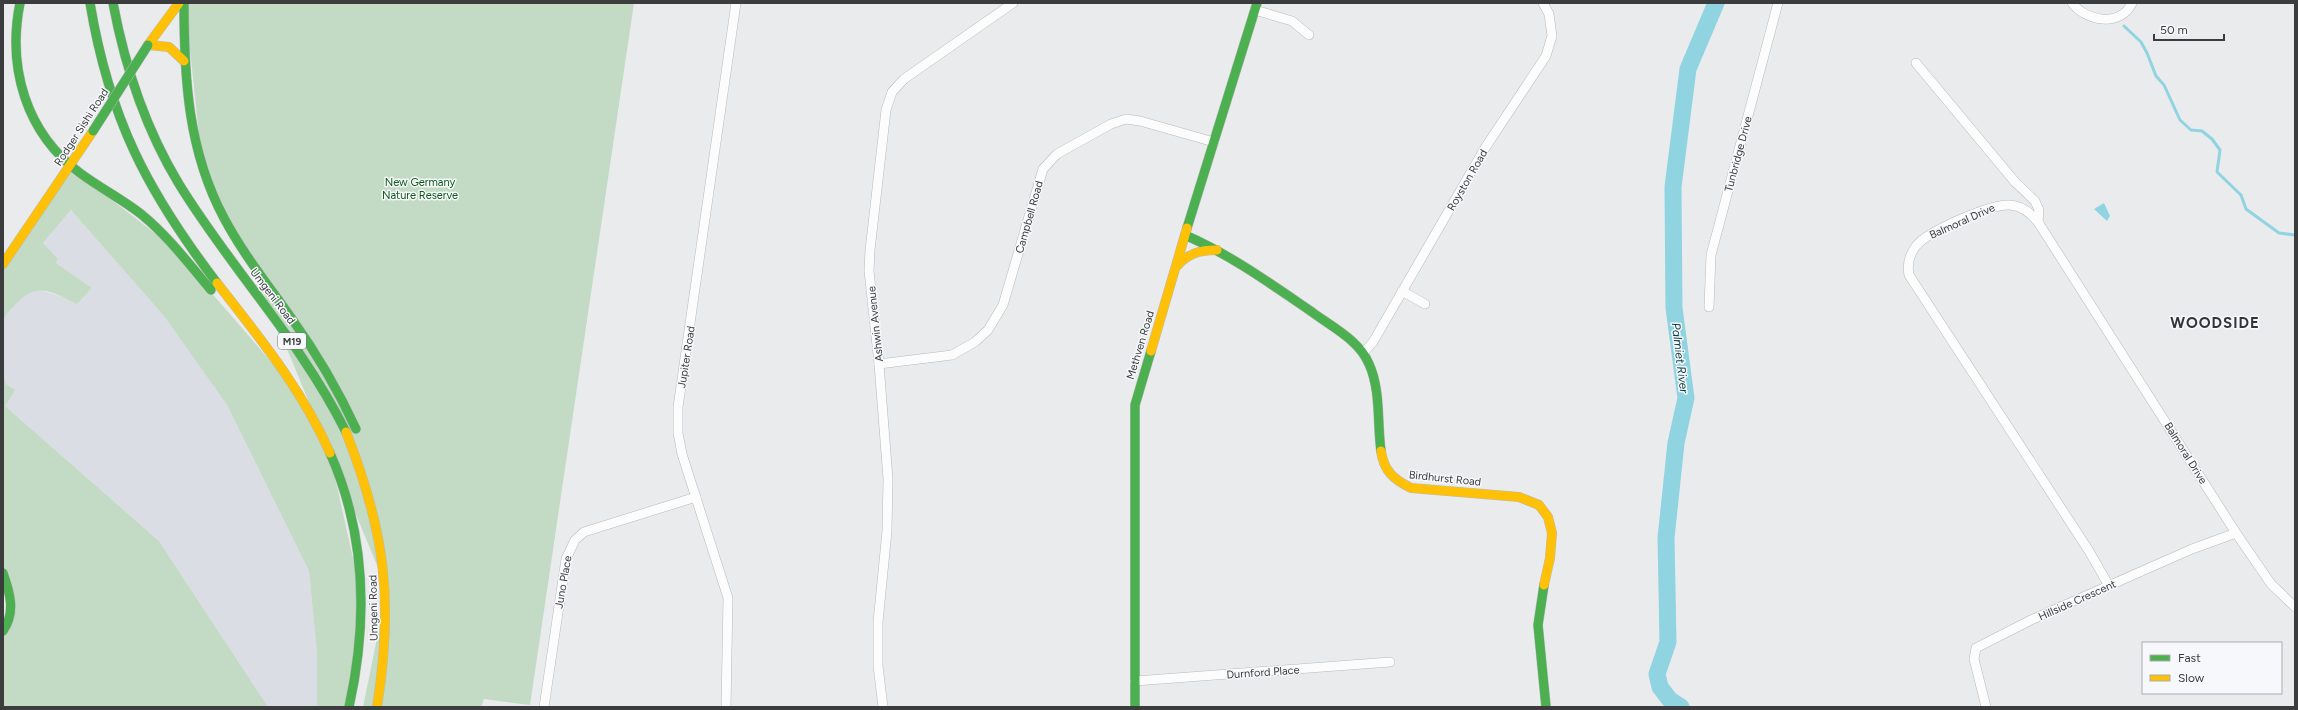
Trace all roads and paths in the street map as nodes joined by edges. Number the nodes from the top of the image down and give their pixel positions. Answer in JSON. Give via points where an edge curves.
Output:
{"nodes":[{"id":1,"x":20,"y":3,"type":"edge"},
{"id":2,"x":90,"y":3,"type":"edge"},
{"id":3,"x":113,"y":3,"type":"edge"},
{"id":4,"x":179,"y":3,"type":"edge"},
{"id":5,"x":184,"y":3,"type":"edge"},
{"id":6,"x":736,"y":3,"type":"edge"},
{"id":7,"x":1012,"y":3,"type":"edge"},
{"id":8,"x":1543,"y":3,"type":"edge"},
{"id":9,"x":1778,"y":3,"type":"edge"},
{"id":10,"x":2072,"y":3,"type":"edge"},
{"id":11,"x":2132,"y":3,"type":"edge"},
{"id":12,"x":1256,"y":6,"type":"edge"},
{"id":13,"x":1309,"y":34,"type":"dead end"},
{"id":14,"x":148,"y":45,"type":"junction"},
{"id":15,"x":184,"y":60,"type":"junction"},
{"id":16,"x":1916,"y":63,"type":"dead end"},
{"id":17,"x":1214,"y":142,"type":"junction"},
{"id":18,"x":71,"y":166,"type":"junction"},
{"id":19,"x":2038,"y":222,"type":"junction"},
{"id":20,"x":1185,"y":235,"type":"junction"},
{"id":21,"x":1218,"y":250,"type":"junction"},
{"id":22,"x":3,"y":264,"type":"edge"},
{"id":23,"x":1176,"y":267,"type":"junction"},
{"id":24,"x":1402,"y":291,"type":"junction"},
{"id":25,"x":1425,"y":304,"type":"dead end"},
{"id":26,"x":1709,"y":307,"type":"dead end"},
{"id":27,"x":1363,"y":353,"type":"junction"},
{"id":28,"x":879,"y":364,"type":"junction"},
{"id":29,"x":319,"y":426,"type":"junction"},
{"id":30,"x":360,"y":438,"type":"dead end"},
{"id":31,"x":696,"y":497,"type":"junction"},
{"id":32,"x":383,"y":515,"type":"dead end"},
{"id":33,"x":2236,"y":533,"type":"junction"},
{"id":34,"x":3,"y":573,"type":"edge"},
{"id":35,"x":2109,"y":586,"type":"junction"},
{"id":36,"x":387,"y":590,"type":"junction"},
{"id":37,"x":2295,"y":607,"type":"edge"},
{"id":38,"x":3,"y":631,"type":"edge"},
{"id":39,"x":1390,"y":662,"type":"dead end"},
{"id":40,"x":1135,"y":681,"type":"junction"},
{"id":41,"x":349,"y":707,"type":"edge"},
{"id":42,"x":377,"y":707,"type":"edge"},
{"id":43,"x":544,"y":707,"type":"edge"},
{"id":44,"x":726,"y":707,"type":"edge"},
{"id":45,"x":883,"y":707,"type":"edge"},
{"id":46,"x":1135,"y":707,"type":"edge"},
{"id":47,"x":1546,"y":707,"type":"edge"},
{"id":48,"x":1986,"y":707,"type":"edge"}],
"edges":[{"from":1,"to":18,"type":"main road","via":[[15,53],[23,94],[36,124]]},
{"from":2,"to":29,"type":"main road","name":"Umgeni Road","number":"M19","via":[[106,81],[121,124],[143,171],[170,217],[297,389]]},
{"from":3,"to":36,"type":"main road","name":"Umgeni Road","number":"M19","via":[[133,85],[164,158],[205,222],[321,383],[344,426],[361,465],[373,505],[382,543]]},
{"from":4,"to":14,"type":"main road","name":"Rodger Sishi Road"},
{"from":5,"to":15,"type":"main road"},
{"from":6,"to":31,"type":"street","name":"Jupiter Road","via":[[678,407],[678,434],[682,454]]},
{"from":7,"to":28,"type":"street","name":"Ashwin Avenue","via":[[912,72],[896,86],[889,99],[869,271]]},
{"from":8,"to":24,"type":"street","name":"Royston Road","via":[[1549,14],[1552,36],[1546,56],[1485,148]]},
{"from":9,"to":26,"type":"street","name":"Tunbridge Drive","via":[[1711,255]]},
{"from":10,"to":11,"type":"street","via":[[2090,17],[2106,20],[2123,14]]},
{"from":12,"to":13,"type":"street","via":[[1292,20]]},
{"from":12,"to":17,"type":"main road","name":"Methven Road"},
{"from":14,"to":15,"type":"main road","via":[[165,45],[177,51]]},
{"from":14,"to":18,"type":"main road","name":"Rodger Sishi Road","bridge":true},
{"from":15,"to":30,"type":"main road","via":[[192,125],[213,195],[236,238],[303,333],[333,381]]},
{"from":16,"to":19,"type":"street","via":[[2015,182],[2035,201],[2039,210]]},
{"from":17,"to":20,"type":"main road","name":"Methven Road"},
{"from":17,"to":28,"type":"street","name":"Campbell Road","via":[[1140,120],[1126,119],[1111,124],[1052,158],[1040,177],[1003,305],[988,330],[952,355]]},
{"from":18,"to":22,"type":"main road","name":"Rodger Sishi Road"},
{"from":18,"to":29,"type":"main road","via":[[127,202],[149,220],[273,363]]},
{"from":19,"to":33,"type":"street","name":"Balmoral Drive"},
{"from":19,"to":35,"type":"street","name":"Balmoral Drive","via":[[2026,210],[2012,205],[1983,209],[1921,241],[1911,254],[1908,263],[1909,275]]},
{"from":20,"to":21,"type":"main road","name":"Birdhurst Road"},
{"from":20,"to":23,"type":"main road","name":"Methven Road"},
{"from":21,"to":23,"type":"main road","via":[[1195,252],[1183,258]]},
{"from":21,"to":27,"type":"main road","name":"Birdhurst Road","via":[[1354,343]]},
{"from":23,"to":40,"type":"main road","name":"Methven Road","via":[[1135,405]]},
{"from":24,"to":25,"type":"street"},
{"from":24,"to":27,"type":"street","name":"Royston Road","via":[[1373,342]]},
{"from":27,"to":47,"type":"main road","name":"Birdhurst Road","via":[[1374,375],[1381,456],[1390,478],[1400,485],[1411,488],[1519,497],[1532,500],[1546,513],[1552,540],[1538,625]]},
{"from":28,"to":45,"type":"street","name":"Ashwin Avenue","via":[[888,479],[887,531],[878,622],[878,666]]},
{"from":29,"to":41,"type":"main road","name":"Umgeni Road","number":"M19","via":[[346,501],[355,538],[361,586],[361,629],[357,669]]},
{"from":31,"to":43,"type":"street","name":"Juno Place","via":[[584,532],[575,540],[566,559]]},
{"from":31,"to":44,"type":"street","name":"Jupiter Road","via":[[728,598]]},
{"from":32,"to":36,"type":"main road"},
{"from":33,"to":35,"type":"street","name":"Hillside Crescent","via":[[2192,549]]},
{"from":33,"to":37,"type":"street","name":"Balmoral Drive","via":[[2271,584]]},
{"from":34,"to":38,"type":"main road","via":[[12,599],[12,613]]},
{"from":35,"to":48,"type":"street","name":"Hillside Crescent","via":[[1976,648],[1974,660]]},
{"from":36,"to":42,"type":"main road","name":"Umgeni Road","number":"M19","via":[[386,640]]},
{"from":39,"to":40,"type":"street","name":"Durnford Place"},
{"from":40,"to":46,"type":"main road","name":"Methven Road"}]}
